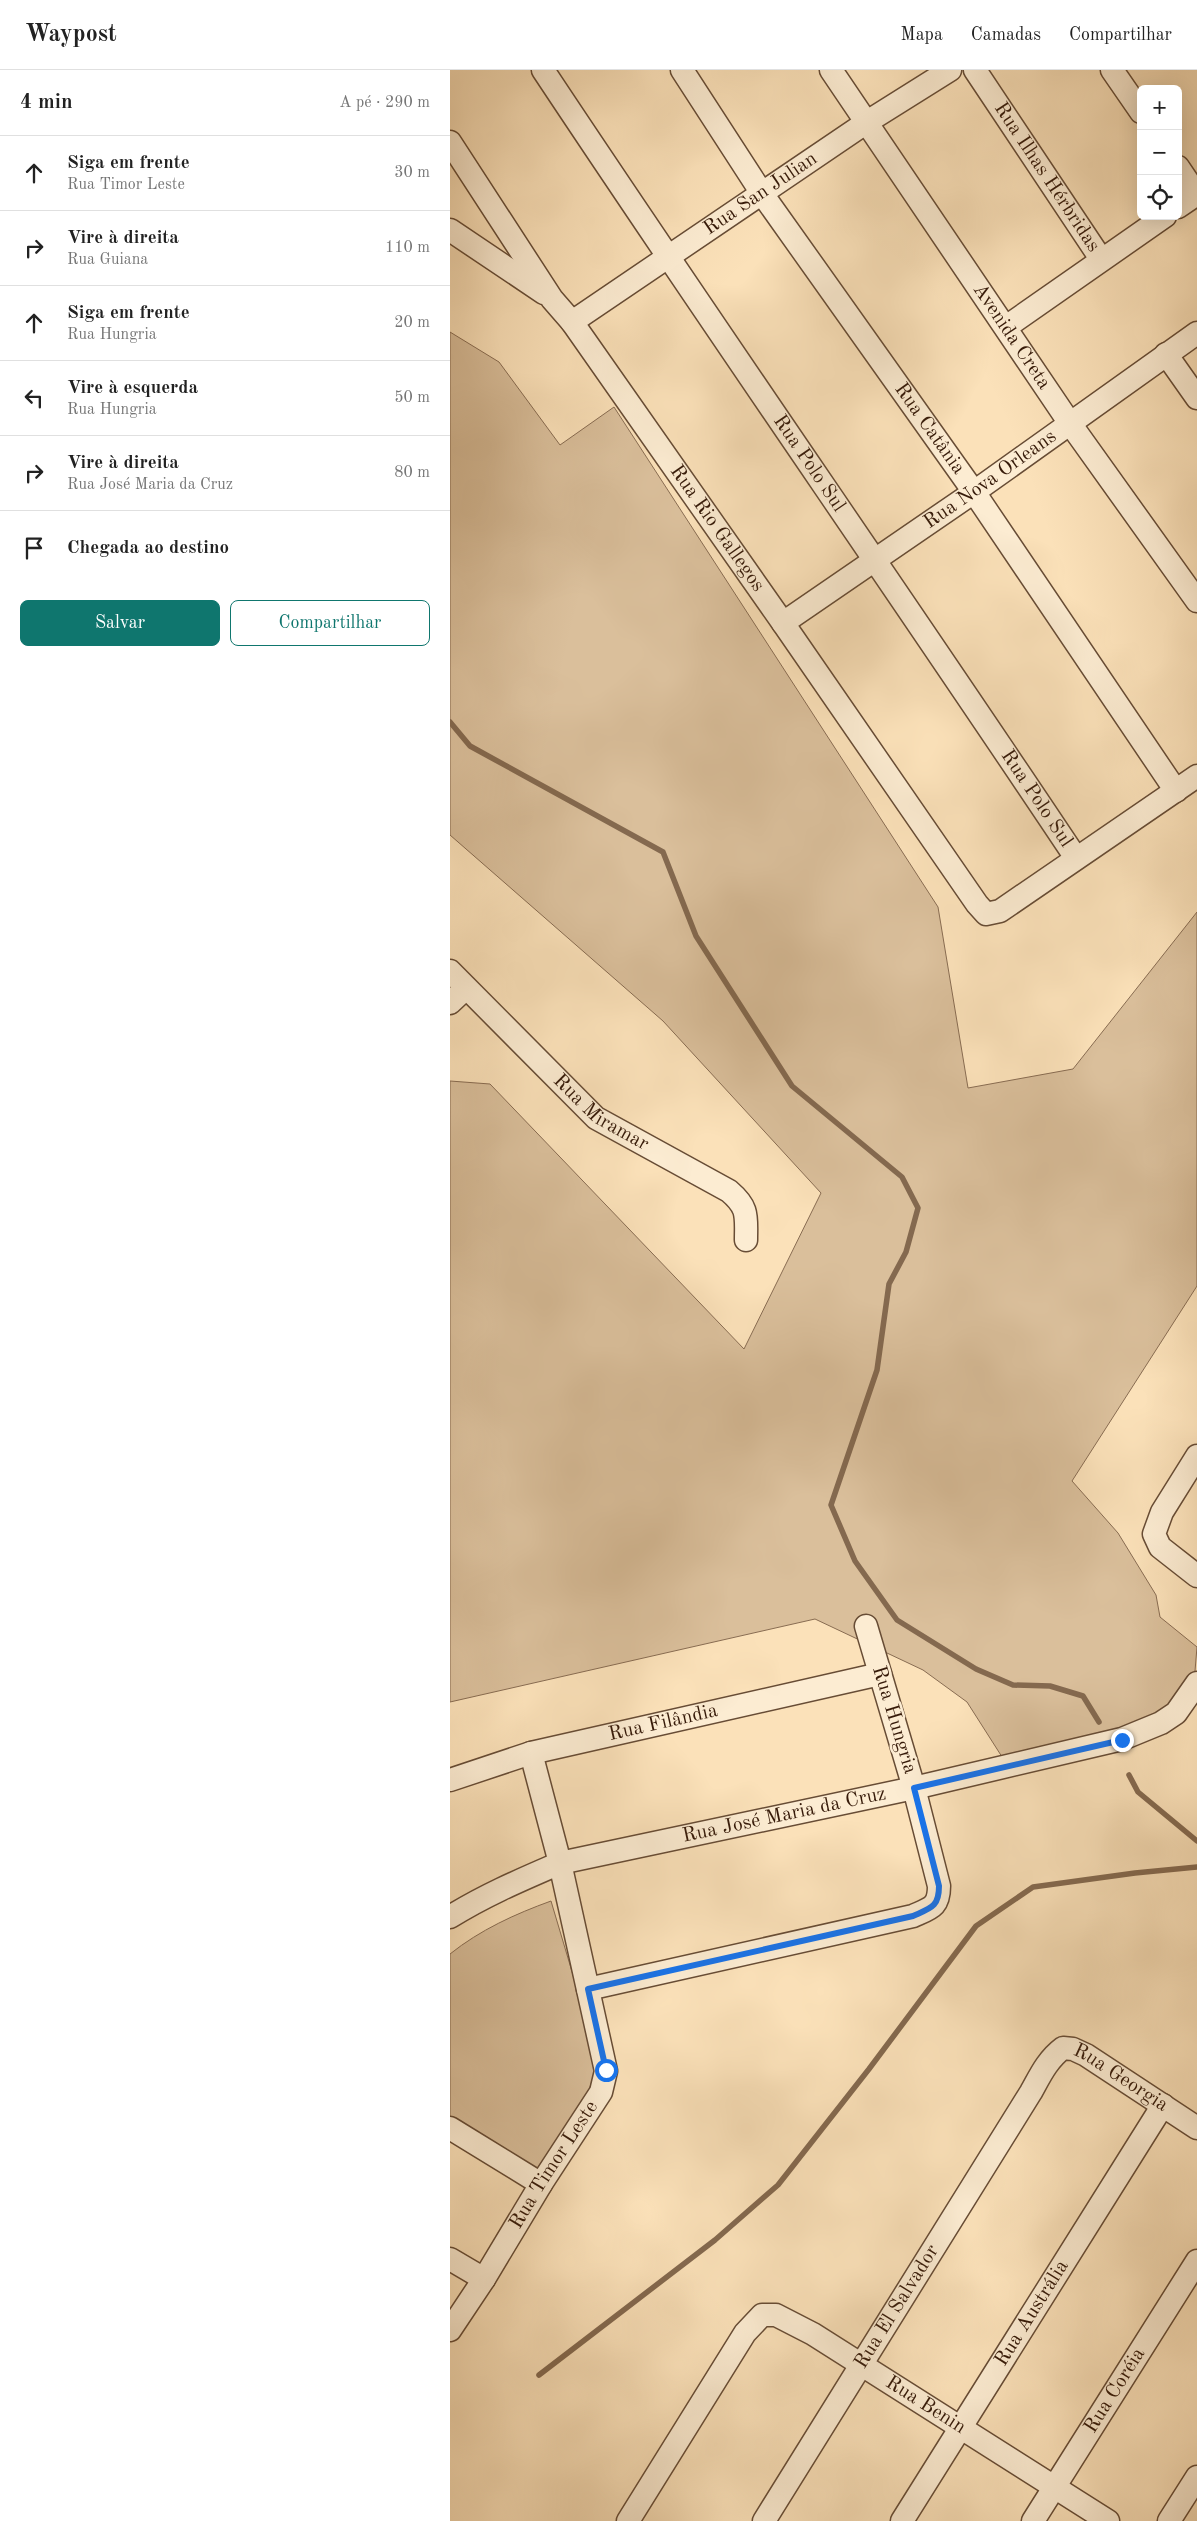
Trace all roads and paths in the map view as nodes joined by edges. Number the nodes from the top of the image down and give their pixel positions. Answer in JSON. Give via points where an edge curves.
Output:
{"nodes":[{"id":1,"x":543,"y":70,"type":"edge"},
{"id":2,"x":682,"y":70,"type":"edge"},
{"id":3,"x":831,"y":70,"type":"edge"},
{"id":4,"x":950,"y":70,"type":"edge"},
{"id":5,"x":975,"y":70,"type":"edge"},
{"id":6,"x":1112,"y":70,"type":"edge"},
{"id":7,"x":1137,"y":106,"type":"edge"},
{"id":8,"x":867,"y":122,"type":"junction"},
{"id":9,"x":450,"y":142,"type":"edge"},
{"id":10,"x":1182,"y":174,"type":"edge"},
{"id":11,"x":763,"y":194,"type":"junction"},
{"id":12,"x":1197,"y":195,"type":"edge"},
{"id":13,"x":1182,"y":204,"type":"edge"},
{"id":14,"x":1159,"y":220,"type":"edge"},
{"id":15,"x":450,"y":230,"type":"edge"},
{"id":16,"x":668,"y":258,"type":"junction"},
{"id":17,"x":1101,"y":260,"type":"junction"},
{"id":18,"x":552,"y":299,"type":"junction"},
{"id":19,"x":572,"y":322,"type":"junction"},
{"id":20,"x":1006,"y":327,"type":"junction"},
{"id":21,"x":1197,"y":333,"type":"edge"},
{"id":22,"x":1166,"y":354,"type":"junction"},
{"id":23,"x":1197,"y":398,"type":"edge"},
{"id":24,"x":1069,"y":422,"type":"junction"},
{"id":25,"x":974,"y":492,"type":"junction"},
{"id":26,"x":876,"y":560,"type":"junction"},
{"id":27,"x":1197,"y":601,"type":"edge"},
{"id":28,"x":783,"y":622,"type":"junction"},
{"id":29,"x":1197,"y":776,"type":"edge"},
{"id":30,"x":1176,"y":791,"type":"junction"},
{"id":31,"x":1076,"y":858,"type":"junction"},
{"id":32,"x":450,"y":971,"type":"edge"},
{"id":33,"x":458,"y":995,"type":"edge"},
{"id":34,"x":746,"y":1240,"type":"dead end"},
{"id":35,"x":1197,"y":1456,"type":"edge"},
{"id":36,"x":1197,"y":1576,"type":"edge"},
{"id":37,"x":866,"y":1626,"type":"dead end"},
{"id":38,"x":880,"y":1674,"type":"junction"},
{"id":39,"x":1197,"y":1683,"type":"edge"},
{"id":40,"x":531,"y":1753,"type":"junction"},
{"id":41,"x":450,"y":1780,"type":"edge"},
{"id":42,"x":914,"y":1788,"type":"junction"},
{"id":43,"x":560,"y":1864,"type":"junction"},
{"id":44,"x":450,"y":1917,"type":"edge"},
{"id":45,"x":588,"y":1989,"type":"junction"},
{"id":46,"x":1031,"y":2092,"type":"joint"},
{"id":47,"x":1163,"y":2105,"type":"junction"},
{"id":48,"x":450,"y":2128,"type":"edge"},
{"id":49,"x":1197,"y":2128,"type":"edge"},
{"id":50,"x":541,"y":2184,"type":"junction"},
{"id":51,"x":450,"y":2259,"type":"edge"},
{"id":52,"x":1197,"y":2261,"type":"edge"},
{"id":53,"x":484,"y":2279,"type":"junction"},
{"id":54,"x":450,"y":2330,"type":"edge"},
{"id":55,"x":862,"y":2365,"type":"junction"},
{"id":56,"x":960,"y":2426,"type":"junction"},
{"id":57,"x":1197,"y":2476,"type":"edge"},
{"id":58,"x":1054,"y":2487,"type":"junction"},
{"id":59,"x":628,"y":2521,"type":"edge"},
{"id":60,"x":764,"y":2521,"type":"edge"},
{"id":61,"x":902,"y":2521,"type":"edge"},
{"id":62,"x":1033,"y":2521,"type":"edge"},
{"id":63,"x":1108,"y":2521,"type":"edge"},
{"id":64,"x":1169,"y":2521,"type":"edge"}],
"edges":[{"from":1,"to":16,"type":"street","name":"Rua Polo Sul"},
{"from":2,"to":11,"type":"street","name":"Rua Catânia"},
{"from":3,"to":8,"type":"street","name":"Avenida Creta"},
{"from":4,"to":8,"type":"street","name":"Rua San Julian"},
{"from":5,"to":17,"type":"street","name":"Rua Ilhas Hérbridas"},
{"from":6,"to":7,"type":"street"},
{"from":8,"to":11,"type":"street","name":"Rua San Julian"},
{"from":8,"to":20,"type":"street","name":"Avenida Creta"},
{"from":9,"to":18,"type":"street","name":"Rua Rio Gallegos"},
{"from":10,"to":12,"type":"street"},
{"from":11,"to":16,"type":"street","name":"Rua San Julian"},
{"from":11,"to":25,"type":"street","name":"Rua Catânia"},
{"from":12,"to":13,"type":"street"},
{"from":14,"to":17,"type":"street"},
{"from":15,"to":18,"type":"street"},
{"from":16,"to":19,"type":"street","name":"Rua San Julian"},
{"from":16,"to":26,"type":"street","name":"Rua Polo Sul"},
{"from":17,"to":20,"type":"street"},
{"from":18,"to":19,"type":"street","name":"Rua Rio Gallegos"},
{"from":19,"to":28,"type":"street","name":"Rua Rio Gallegos"},
{"from":20,"to":24,"type":"street","name":"Avenida Creta"},
{"from":21,"to":22,"type":"street","name":"Rua Nova Orleans"},
{"from":22,"to":23,"type":"street"},
{"from":22,"to":24,"type":"street","name":"Rua Nova Orleans"},
{"from":24,"to":25,"type":"street","name":"Rua Nova Orleans"},
{"from":24,"to":27,"type":"street","name":"Avenida Creta"},
{"from":25,"to":26,"type":"street","name":"Rua Nova Orleans"},
{"from":25,"to":30,"type":"street","name":"Rua Catânia"},
{"from":26,"to":28,"type":"street","name":"Rua Nova Orleans"},
{"from":26,"to":31,"type":"street","name":"Rua Polo Sul"},
{"from":28,"to":31,"type":"street","name":"Rua Rio Gallegos","via":[[986,914],[1000,911]]},
{"from":29,"to":30,"type":"street"},
{"from":30,"to":31,"type":"street"},
{"from":32,"to":33,"type":"street","name":"Rua Miramar"},
{"from":33,"to":34,"type":"street","name":"Rua Miramar","via":[[596,1118],[729,1191],[741,1201],[746,1213]]},
{"from":35,"to":36,"type":"street","via":[[1162,1512],[1154,1534],[1160,1548]]},
{"from":37,"to":38,"type":"street","name":"Rua Hungria"},
{"from":38,"to":40,"type":"street","name":"Rua Filândia"},
{"from":38,"to":42,"type":"street","name":"Rua Hungria"},
{"from":39,"to":42,"type":"street","name":"Rua José Maria da Cruz","via":[[1176,1713],[1142,1733]]},
{"from":40,"to":41,"type":"street","name":"Rua Filândia"},
{"from":40,"to":43,"type":"street","name":"Rua Timor Leste"},
{"from":42,"to":43,"type":"street","name":"Rua José Maria da Cruz"},
{"from":42,"to":45,"type":"street","name":"Rua Hungria","via":[[939,1886],[935,1905],[913,1916]]},
{"from":43,"to":44,"type":"street","name":"Rua José Maria da Cruz","via":[[502,1888]]},
{"from":43,"to":45,"type":"street","name":"Rua Timor Leste"},
{"from":45,"to":50,"type":"street","name":"Rua Timor Leste","via":[[606,2070],[601,2092]]},
{"from":46,"to":47,"type":"street","name":"Rua Georgia","via":[[1055,2054],[1062,2048],[1073,2049]]},
{"from":46,"to":55,"type":"street","name":"Rua El Salvador"},
{"from":47,"to":49,"type":"street","name":"Rua Georgia"},
{"from":47,"to":56,"type":"street","name":"Rua Austrália"},
{"from":48,"to":50,"type":"street"},
{"from":50,"to":53,"type":"street","name":"Rua Timor Leste"},
{"from":51,"to":53,"type":"street"},
{"from":52,"to":58,"type":"street","name":"Rua Coréia"},
{"from":53,"to":54,"type":"street","name":"Rua Timor Leste"},
{"from":55,"to":56,"type":"street","name":"Rua Benin"},
{"from":55,"to":59,"type":"street","name":"Rua Benin","via":[[793,2322],[776,2315],[762,2315],[745,2333]]},
{"from":55,"to":60,"type":"street","name":"Rua El Salvador"},
{"from":56,"to":58,"type":"street","name":"Rua Benin"},
{"from":56,"to":61,"type":"street","name":"Rua Austrália"},
{"from":57,"to":64,"type":"street"},
{"from":58,"to":62,"type":"street","name":"Rua Coréia"},
{"from":58,"to":63,"type":"street","name":"Rua Benin"}]}
